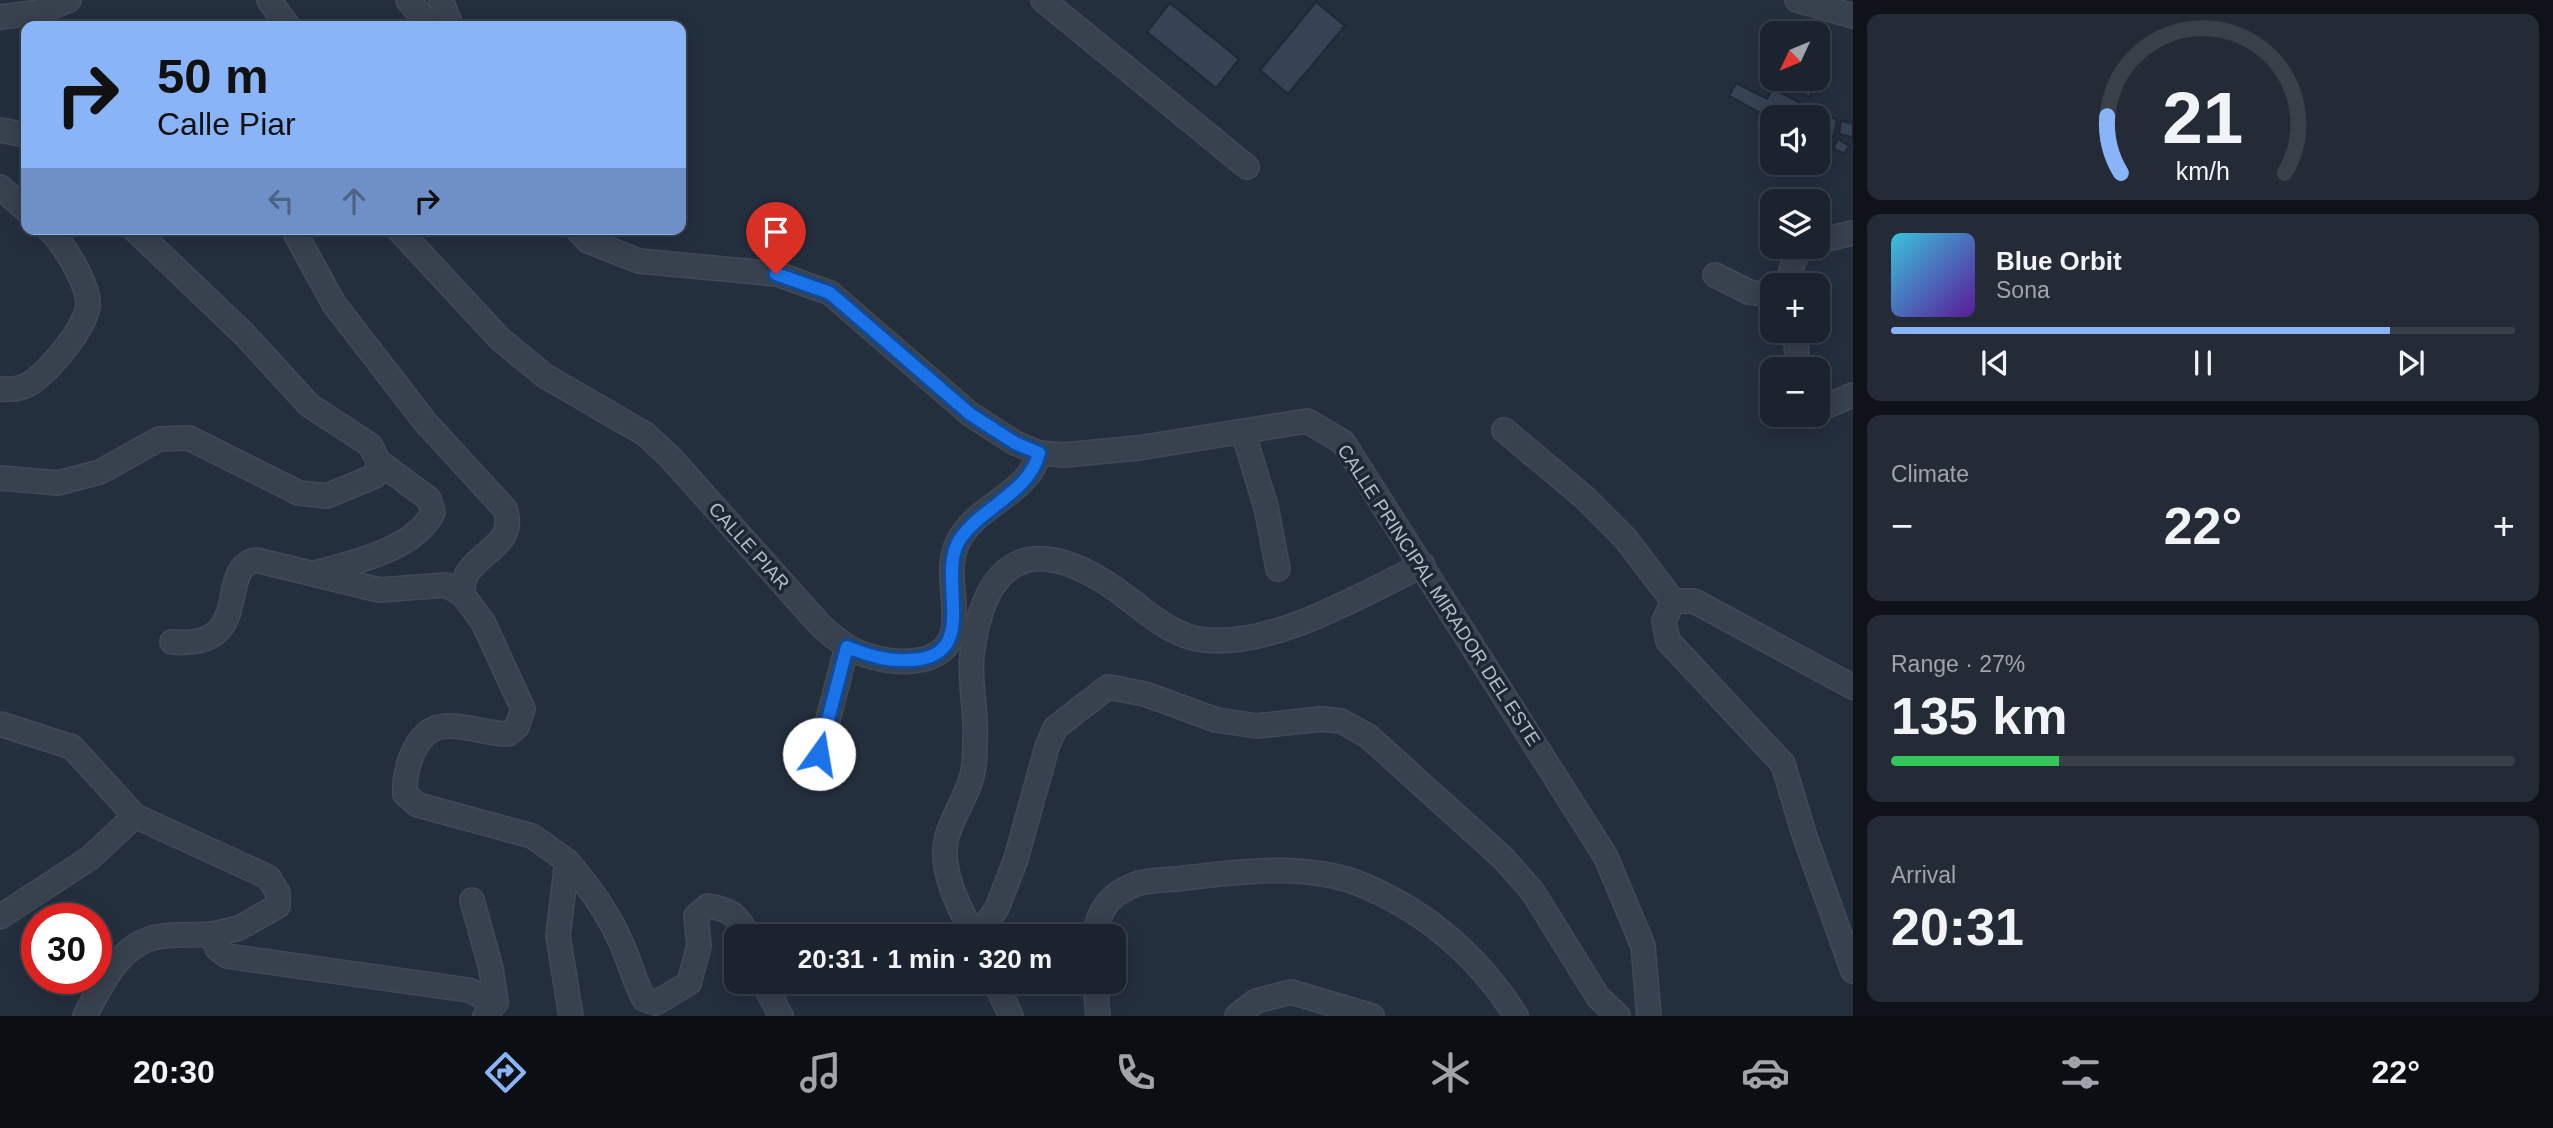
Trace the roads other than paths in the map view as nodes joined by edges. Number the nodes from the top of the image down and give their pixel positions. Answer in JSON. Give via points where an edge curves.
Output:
{"nodes":[{"id":1,"x":69,"y":0,"type":"edge"},
{"id":2,"x":269,"y":0,"type":"edge"},
{"id":3,"x":408,"y":0,"type":"edge"},
{"id":4,"x":441,"y":0,"type":"edge"},
{"id":5,"x":1044,"y":0,"type":"edge"},
{"id":6,"x":1797,"y":0,"type":"edge"},
{"id":7,"x":1853,"y":16,"type":"edge"},
{"id":8,"x":0,"y":18,"type":"edge"},
{"id":9,"x":284,"y":21,"type":"edge"},
{"id":10,"x":426,"y":21,"type":"edge"},
{"id":11,"x":449,"y":21,"type":"edge"},
{"id":12,"x":0,"y":130,"type":"edge"},
{"id":13,"x":21,"y":134,"type":"edge"},
{"id":14,"x":1247,"y":167,"type":"dead end"},
{"id":15,"x":0,"y":187,"type":"edge"},
{"id":16,"x":21,"y":206,"type":"edge"},
{"id":17,"x":1853,"y":233,"type":"edge"},
{"id":18,"x":55,"y":235,"type":"edge"},
{"id":19,"x":140,"y":235,"type":"edge"},
{"id":20,"x":296,"y":235,"type":"edge"},
{"id":21,"x":404,"y":235,"type":"edge"},
{"id":22,"x":582,"y":235,"type":"edge"},
{"id":23,"x":1830,"y":238,"type":"edge"},
{"id":24,"x":1715,"y":275,"type":"dead end"},
{"id":25,"x":1760,"y":294,"type":"edge"},
{"id":26,"x":0,"y":388,"type":"edge"},
{"id":27,"x":1853,"y":395,"type":"edge"},
{"id":28,"x":1830,"y":405,"type":"edge"},
{"id":29,"x":1504,"y":430,"type":"dead end"},
{"id":30,"x":1243,"y":432,"type":"junction"},
{"id":31,"x":1039,"y":453,"type":"junction"},
{"id":32,"x":379,"y":462,"type":"junction"},
{"id":33,"x":0,"y":478,"type":"edge"},
{"id":34,"x":1423,"y":565,"type":"junction"},
{"id":35,"x":1278,"y":569,"type":"dead end"},
{"id":36,"x":313,"y":574,"type":"junction"},
{"id":37,"x":462,"y":594,"type":"junction"},
{"id":38,"x":1673,"y":601,"type":"junction"},
{"id":39,"x":172,"y":642,"type":"dead end"},
{"id":40,"x":847,"y":647,"type":"junction"},
{"id":41,"x":1853,"y":687,"type":"edge"},
{"id":42,"x":0,"y":724,"type":"edge"},
{"id":43,"x":819,"y":754,"type":"dead end"},
{"id":44,"x":135,"y":816,"type":"junction"},
{"id":45,"x":568,"y":862,"type":"junction"},
{"id":46,"x":472,"y":900,"type":"dead end"},
{"id":47,"x":0,"y":917,"type":"edge"},
{"id":48,"x":743,"y":924,"type":"edge"},
{"id":49,"x":969,"y":924,"type":"edge"},
{"id":50,"x":985,"y":924,"type":"edge"},
{"id":51,"x":1097,"y":924,"type":"edge"},
{"id":52,"x":214,"y":934,"type":"junction"},
{"id":53,"x":1853,"y":971,"type":"edge"},
{"id":54,"x":769,"y":994,"type":"edge"},
{"id":55,"x":1001,"y":994,"type":"edge"},
{"id":56,"x":1096,"y":994,"type":"edge"},
{"id":57,"x":490,"y":1009,"type":"edge"},
{"id":58,"x":657,"y":1009,"type":"edge"},
{"id":59,"x":85,"y":1016,"type":"edge"},
{"id":60,"x":571,"y":1016,"type":"edge"},
{"id":61,"x":781,"y":1016,"type":"edge"},
{"id":62,"x":1011,"y":1016,"type":"edge"},
{"id":63,"x":1098,"y":1016,"type":"edge"},
{"id":64,"x":1237,"y":1016,"type":"edge"},
{"id":65,"x":1373,"y":1016,"type":"edge"},
{"id":66,"x":1516,"y":1016,"type":"edge"},
{"id":67,"x":1618,"y":1016,"type":"edge"},
{"id":68,"x":1649,"y":1016,"type":"edge"}],
"edges":[{"from":1,"to":8,"type":"street","via":[[40,12]]},
{"from":2,"to":9,"type":"street"},
{"from":3,"to":10,"type":"street"},
{"from":4,"to":11,"type":"street"},
{"from":5,"to":14,"type":"street"},
{"from":6,"to":7,"type":"street"},
{"from":12,"to":13,"type":"street"},
{"from":15,"to":16,"type":"street"},
{"from":17,"to":23,"type":"street"},
{"from":18,"to":26,"type":"street","via":[[88,299],[86,320],[32,383],[13,390]]},
{"from":19,"to":32,"type":"street","via":[[244,334],[309,405],[370,445]]},
{"from":20,"to":37,"type":"street","via":[[334,304],[426,423],[505,509],[510,523],[504,537],[467,573]]},
{"from":21,"to":40,"type":"street","name":"CALLE PIAR","via":[[509,346],[545,376],[645,434],[669,456],[821,626]]},
{"from":22,"to":31,"type":"street","name":"CALLE PRINCIPAL MIRADOR DEL ESTE","via":[[588,242],[639,261],[776,274],[830,293],[970,414]]},
{"from":24,"to":25,"type":"street"},
{"from":27,"to":28,"type":"street"},
{"from":29,"to":38,"type":"street","via":[[1609,522]]},
{"from":30,"to":31,"type":"street","name":"CALLE PRINCIPAL MIRADOR DEL ESTE","via":[[1064,456]]},
{"from":30,"to":34,"type":"street","name":"CALLE PRINCIPAL MIRADOR DEL ESTE","via":[[1307,421],[1343,442]]},
{"from":30,"to":35,"type":"street","via":[[1266,507]]},
{"from":31,"to":40,"type":"street","name":"CALLE PIAR","via":[[1036,468],[973,522],[958,542],[952,565],[953,632],[945,648],[933,657],[879,660]]},
{"from":32,"to":33,"type":"street","via":[[375,476],[327,496],[299,493],[189,438],[159,439],[100,472],[58,483]]},
{"from":32,"to":36,"type":"street","via":[[429,499],[433,512],[426,526],[372,557]]},
{"from":34,"to":49,"type":"street","via":[[1268,634],[1224,642],[1174,631],[1111,586],[1073,566],[1044,558],[1018,560],[999,574],[988,595],[972,654],[972,779],[946,841],[947,866]]},
{"from":34,"to":68,"type":"street","name":"CALLE PRINCIPAL MIRADOR DEL ESTE","via":[[1606,857],[1643,946]]},
{"from":36,"to":37,"type":"street","via":[[379,590],[446,585]]},
{"from":36,"to":39,"type":"street","via":[[256,560],[246,562],[236,575],[229,618],[219,629],[193,644]]},
{"from":37,"to":45,"type":"street","via":[[483,622],[523,709],[517,727],[508,734],[447,725],[431,730],[414,751],[404,774],[405,794],[418,805],[531,836]]},
{"from":38,"to":41,"type":"street","via":[[1694,601]]},
{"from":38,"to":53,"type":"street","via":[[1664,621],[1668,642],[1783,764]]},
{"from":40,"to":43,"type":"street"},
{"from":42,"to":44,"type":"street","via":[[72,747]]},
{"from":44,"to":47,"type":"street","via":[[90,858]]},
{"from":44,"to":52,"type":"street","via":[[268,877],[278,892],[278,906],[239,928]]},
{"from":45,"to":58,"type":"street","via":[[591,889],[620,939],[644,999]]},
{"from":45,"to":60,"type":"street","via":[[558,936]]},
{"from":46,"to":57,"type":"street","via":[[491,969]]},
{"from":48,"to":58,"type":"street","via":[[727,909],[708,906],[696,916],[699,946],[689,983]]},
{"from":50,"to":67,"type":"street","via":[[997,908],[1016,859],[1055,728],[1108,687],[1145,694],[1216,720],[1257,726],[1341,721],[1368,736],[1518,875],[1598,997]]},
{"from":51,"to":66,"type":"street","via":[[1101,909],[1135,884],[1246,871],[1314,873],[1363,885],[1414,911],[1451,938],[1498,988]]},
{"from":52,"to":57,"type":"street","via":[[217,948],[227,956],[468,990]]},
{"from":52,"to":59,"type":"street","via":[[152,938],[124,955]]},
{"from":54,"to":61,"type":"street"},
{"from":55,"to":62,"type":"street"},
{"from":56,"to":63,"type":"street"},
{"from":64,"to":65,"type":"street","via":[[1256,1001],[1291,992]]}]}
